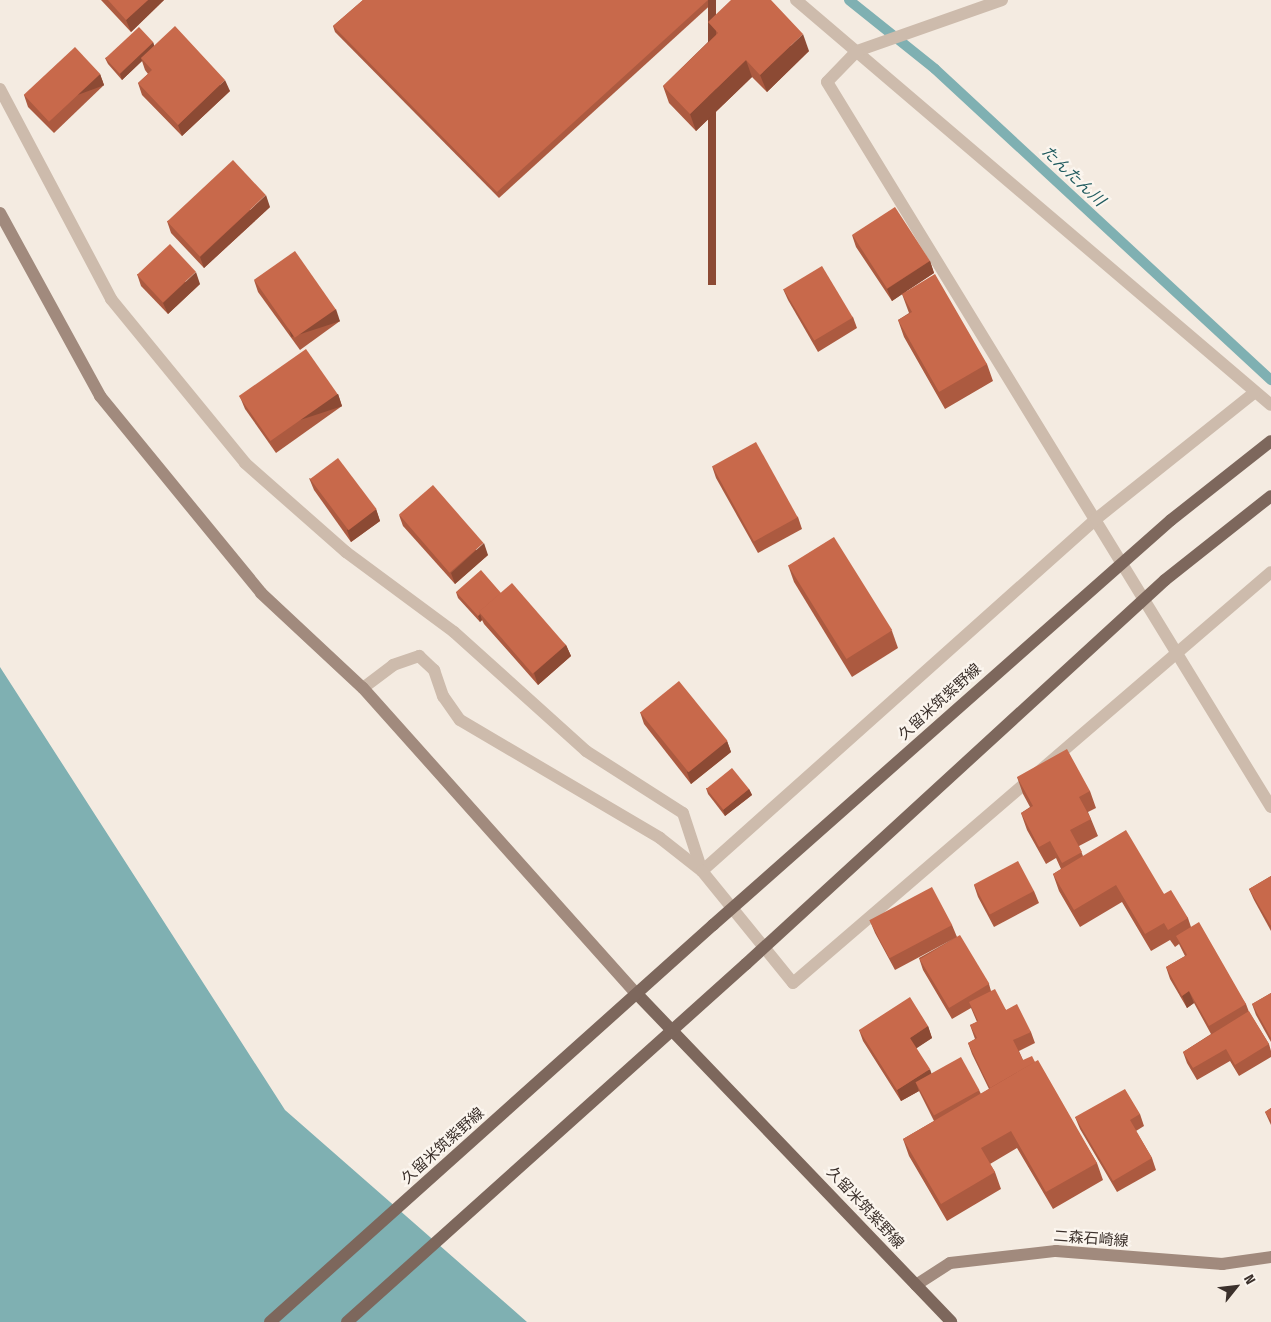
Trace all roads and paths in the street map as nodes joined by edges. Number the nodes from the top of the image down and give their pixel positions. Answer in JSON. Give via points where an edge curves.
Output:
{"nodes":[{"id":1,"x":796,"y":0,"type":"edge"},
{"id":2,"x":1002,"y":0,"type":"edge"},
{"id":3,"x":857,"y":52,"type":"junction"},
{"id":4,"x":0,"y":89,"type":"edge"},
{"id":5,"x":0,"y":213,"type":"edge"},
{"id":6,"x":1255,"y":392,"type":"junction"},
{"id":7,"x":1271,"y":405,"type":"edge"},
{"id":8,"x":1271,"y":441,"type":"edge"},
{"id":9,"x":1271,"y":496,"type":"edge"},
{"id":10,"x":1096,"y":519,"type":"junction"},
{"id":11,"x":1271,"y":572,"type":"edge"},
{"id":12,"x":1174,"y":652,"type":"junction"},
{"id":13,"x":363,"y":688,"type":"junction"},
{"id":14,"x":1271,"y":807,"type":"edge"},
{"id":15,"x":702,"y":871,"type":"junction"},
{"id":16,"x":637,"y":994,"type":"junction"},
{"id":17,"x":672,"y":1031,"type":"junction"},
{"id":18,"x":1271,"y":1257,"type":"edge"},
{"id":19,"x":916,"y":1285,"type":"junction"},
{"id":20,"x":270,"y":1322,"type":"edge"},
{"id":21,"x":347,"y":1322,"type":"edge"},
{"id":22,"x":951,"y":1322,"type":"edge"}],
"edges":[{"from":1,"to":3,"type":"street"},
{"from":2,"to":3,"type":"street"},
{"from":3,"to":6,"type":"street"},
{"from":3,"to":10,"type":"street","via":[[827,82]]},
{"from":4,"to":15,"type":"street","via":[[110,299],[245,463],[346,552],[454,632],[586,751],[683,813]]},
{"from":5,"to":13,"type":"street","via":[[100,396],[261,593]]},
{"from":6,"to":7,"type":"street"},
{"from":6,"to":10,"type":"street"},
{"from":8,"to":16,"type":"main road","name":"久留米筑紫野線","bridge":true,"via":[[1171,520]]},
{"from":9,"to":17,"type":"main road","bridge":true,"via":[[1165,580]]},
{"from":10,"to":12,"type":"street"},
{"from":10,"to":15,"type":"street"},
{"from":11,"to":12,"type":"street"},
{"from":12,"to":14,"type":"street"},
{"from":12,"to":15,"type":"street","via":[[793,983]]},
{"from":13,"to":15,"type":"street","via":[[394,664],[419,656],[434,670],[443,696],[460,720],[660,838]]},
{"from":13,"to":16,"type":"street"},
{"from":16,"to":17,"type":"main road","name":"久留米筑紫野線"},
{"from":16,"to":20,"type":"main road","name":"久留米筑紫野線"},
{"from":17,"to":19,"type":"main road","name":"久留米筑紫野線"},
{"from":17,"to":21,"type":"main road"},
{"from":18,"to":19,"type":"street","name":"二森石崎線","via":[[1222,1264],[1056,1251],[950,1263]]},
{"from":19,"to":22,"type":"main road","name":"久留米筑紫野線"}]}
